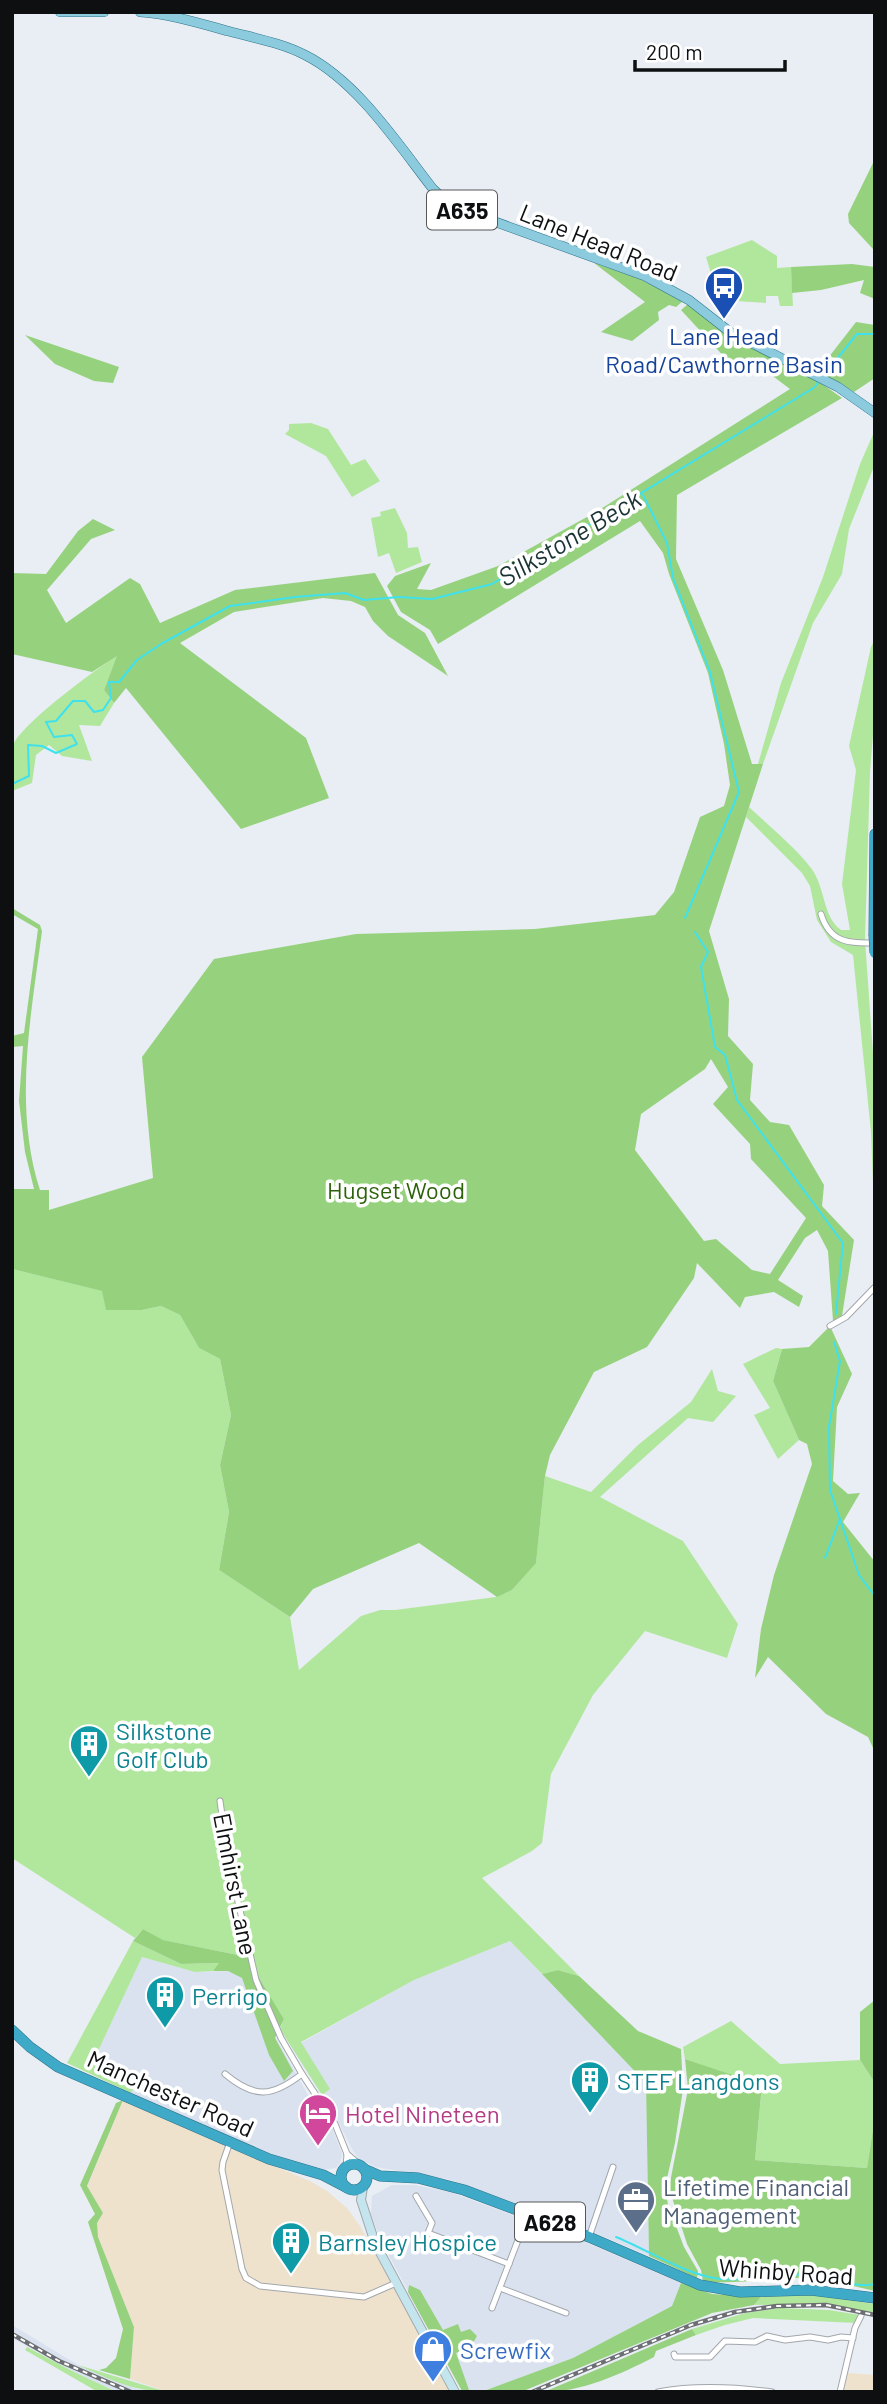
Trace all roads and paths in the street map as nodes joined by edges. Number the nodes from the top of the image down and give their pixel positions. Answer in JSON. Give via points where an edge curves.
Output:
{"nodes":[{"id":1,"x":60,"y":12,"type":"edge"},
{"id":2,"x":104,"y":12,"type":"edge"},
{"id":3,"x":140,"y":12,"type":"edge"},
{"id":4,"x":875,"y":413,"type":"edge"},
{"id":5,"x":875,"y":834,"type":"edge"},
{"id":6,"x":821,"y":914,"type":"dead end"},
{"id":7,"x":874,"y":938,"type":"edge"},
{"id":8,"x":875,"y":955,"type":"edge"},
{"id":9,"x":875,"y":1287,"type":"edge"},
{"id":10,"x":830,"y":1326,"type":"dead end"},
{"id":11,"x":220,"y":1801,"type":"dead end"},
{"id":12,"x":12,"y":2031,"type":"edge"},
{"id":13,"x":225,"y":2074,"type":"dead end"},
{"id":14,"x":302,"y":2074,"type":"junction"},
{"id":15,"x":230,"y":2142,"type":"junction"},
{"id":16,"x":347,"y":2154,"type":"junction"},
{"id":17,"x":363,"y":2167,"type":"junction"},
{"id":18,"x":612,"y":2167,"type":"dead end"},
{"id":19,"x":345,"y":2168,"type":"junction"},
{"id":20,"x":323,"y":2175,"type":"junction"},
{"id":21,"x":380,"y":2176,"type":"junction"},
{"id":22,"x":364,"y":2185,"type":"junction"},
{"id":23,"x":348,"y":2188,"type":"junction"},
{"id":24,"x":416,"y":2196,"type":"dead end"},
{"id":25,"x":361,"y":2200,"type":"junction"},
{"id":26,"x":528,"y":2214,"type":"junction"},
{"id":27,"x":589,"y":2237,"type":"junction"},
{"id":28,"x":509,"y":2264,"type":"junction"},
{"id":29,"x":396,"y":2283,"type":"junction"},
{"id":30,"x":500,"y":2288,"type":"junction"},
{"id":31,"x":875,"y":2298,"type":"edge"},
{"id":32,"x":492,"y":2308,"type":"dead end"},
{"id":33,"x":566,"y":2313,"type":"dead end"},
{"id":34,"x":861,"y":2316,"type":"dead end"},
{"id":35,"x":853,"y":2338,"type":"junction"},
{"id":36,"x":674,"y":2354,"type":"dead end"},
{"id":37,"x":455,"y":2392,"type":"edge"},
{"id":38,"x":658,"y":2392,"type":"edge"},
{"id":39,"x":772,"y":2392,"type":"edge"},
{"id":40,"x":839,"y":2392,"type":"edge"}],
"edges":[{"from":1,"to":2,"type":"main road"},
{"from":3,"to":4,"type":"main road","name":"Lane Head Road","number":"A635","via":[[192,21],[306,55],[370,110],[445,200],[645,276],[689,300],[730,332],[821,378]]},
{"from":5,"to":7,"type":"highway"},
{"from":6,"to":7,"type":"street","via":[[825,927],[845,942]]},
{"from":7,"to":8,"type":"highway","bridge":true},
{"from":9,"to":10,"type":"street","via":[[846,1317]]},
{"from":11,"to":14,"type":"street","name":"Elmhirst Lane","via":[[253,1968],[281,2038]]},
{"from":12,"to":15,"type":"highway","name":"Manchester Road","via":[[58,2067]]},
{"from":13,"to":14,"type":"street","via":[[250,2091],[263,2093]]},
{"from":14,"to":16,"type":"street","name":"Elmhirst Lane","via":[[335,2123]]},
{"from":15,"to":20,"type":"highway","name":"Manchester Road","via":[[284,2165]]},
{"from":15,"to":29,"type":"street","via":[[222,2170],[242,2269],[250,2281],[262,2287],[364,2297]]},
{"from":16,"to":17,"type":"street","name":"Elmhirst Lane"},
{"from":16,"to":19,"type":"street","name":"Elmhirst Lane"},
{"from":17,"to":19,"type":"highway","number":"A628","via":[[352,2164]]},
{"from":17,"to":21,"type":"highway","name":"Whinby Road","number":"A628"},
{"from":17,"to":22,"type":"highway","name":"Manchester Road","via":[[367,2175]]},
{"from":18,"to":27,"type":"street"},
{"from":19,"to":20,"type":"highway","number":"A628"},
{"from":19,"to":23,"type":"highway","via":[[341,2178]]},
{"from":20,"to":23,"type":"highway","name":"Manchester Road"},
{"from":21,"to":22,"type":"highway"},
{"from":21,"to":26,"type":"highway","name":"Whinby Road","number":"A628","via":[[439,2182]]},
{"from":22,"to":23,"type":"highway"},
{"from":22,"to":25,"type":"main road","name":"Manchester Road"},
{"from":23,"to":25,"type":"main road","name":"Manchester Road"},
{"from":24,"to":28,"type":"street","via":[[432,2223],[428,2233]]},
{"from":25,"to":29,"type":"main road","name":"Manchester Road","via":[[375,2243]]},
{"from":26,"to":27,"type":"highway","name":"Whinby Road","number":"A628"},
{"from":26,"to":28,"type":"street"},
{"from":27,"to":31,"type":"highway","name":"Whinby Road","number":"A628","via":[[714,2288],[750,2293],[811,2290]]},
{"from":28,"to":30,"type":"street"},
{"from":29,"to":37,"type":"main road","name":"Manchester Road"},
{"from":30,"to":32,"type":"street"},
{"from":30,"to":33,"type":"street"},
{"from":34,"to":35,"type":"street"},
{"from":35,"to":36,"type":"street","via":[[785,2340],[767,2336],[755,2342],[725,2341],[710,2357]]},
{"from":35,"to":40,"type":"street"},
{"from":38,"to":39,"type":"street","via":[[701,2387]]}]}
